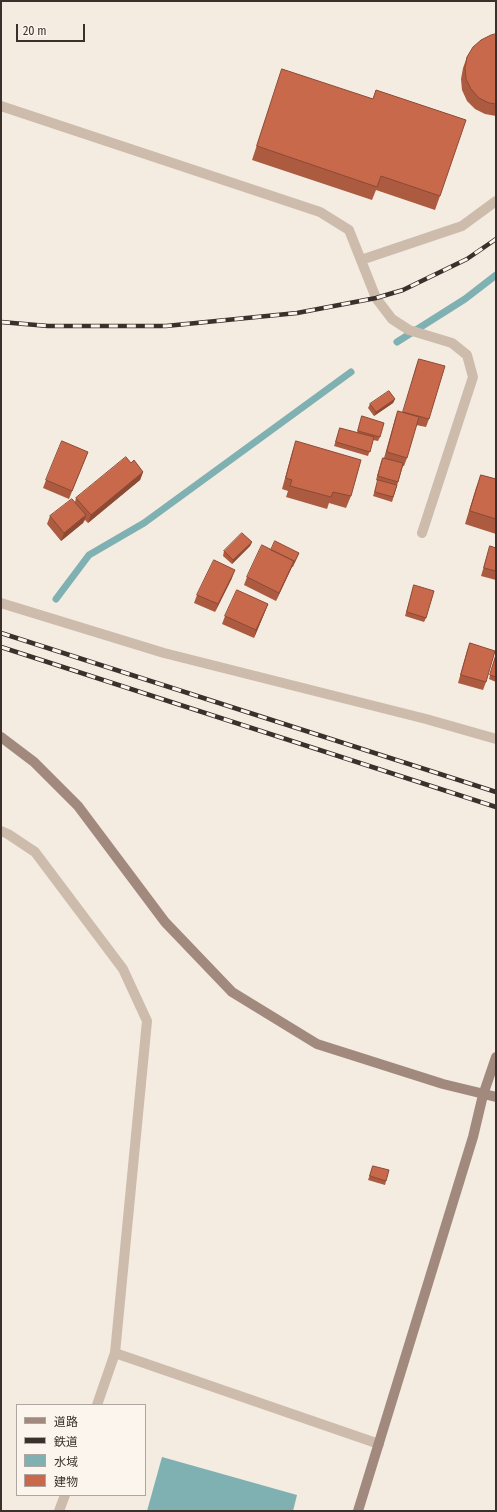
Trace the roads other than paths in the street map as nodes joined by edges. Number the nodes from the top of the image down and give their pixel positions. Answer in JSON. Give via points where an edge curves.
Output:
{"nodes":[{"id":1,"x":1,"y":106,"type":"edge"},
{"id":2,"x":496,"y":201,"type":"edge"},
{"id":3,"x":361,"y":260,"type":"junction"},
{"id":4,"x":422,"y":534,"type":"dead end"},
{"id":5,"x":1,"y":603,"type":"edge"},
{"id":6,"x":1,"y":737,"type":"edge"},
{"id":7,"x":496,"y":740,"type":"edge"},
{"id":8,"x":4,"y":833,"type":"edge"},
{"id":9,"x":496,"y":1057,"type":"edge"},
{"id":10,"x":483,"y":1095,"type":"junction"},
{"id":11,"x":496,"y":1097,"type":"edge"},
{"id":12,"x":115,"y":1353,"type":"junction"},
{"id":13,"x":97,"y":1404,"type":"edge"},
{"id":14,"x":379,"y":1444,"type":"junction"},
{"id":15,"x":65,"y":1496,"type":"edge"},
{"id":16,"x":59,"y":1511,"type":"edge"},
{"id":17,"x":358,"y":1511,"type":"edge"}],
"edges":[{"from":1,"to":3,"type":"street","via":[[320,212],[349,230]]},
{"from":2,"to":3,"type":"street","via":[[462,226]]},
{"from":3,"to":4,"type":"street","via":[[376,298],[392,319],[409,330],[452,343],[467,355],[473,377]]},
{"from":5,"to":7,"type":"street","via":[[164,653],[426,719]]},
{"from":6,"to":10,"type":"street","via":[[34,762],[78,806],[165,922],[232,992],[316,1044]]},
{"from":8,"to":12,"type":"street","via":[[35,852],[123,969],[147,1021]]},
{"from":9,"to":10,"type":"street"},
{"from":10,"to":11,"type":"street"},
{"from":10,"to":14,"type":"street","via":[[473,1137]]},
{"from":12,"to":13,"type":"street"},
{"from":12,"to":14,"type":"street"},
{"from":14,"to":17,"type":"street"},
{"from":15,"to":16,"type":"street"}]}
